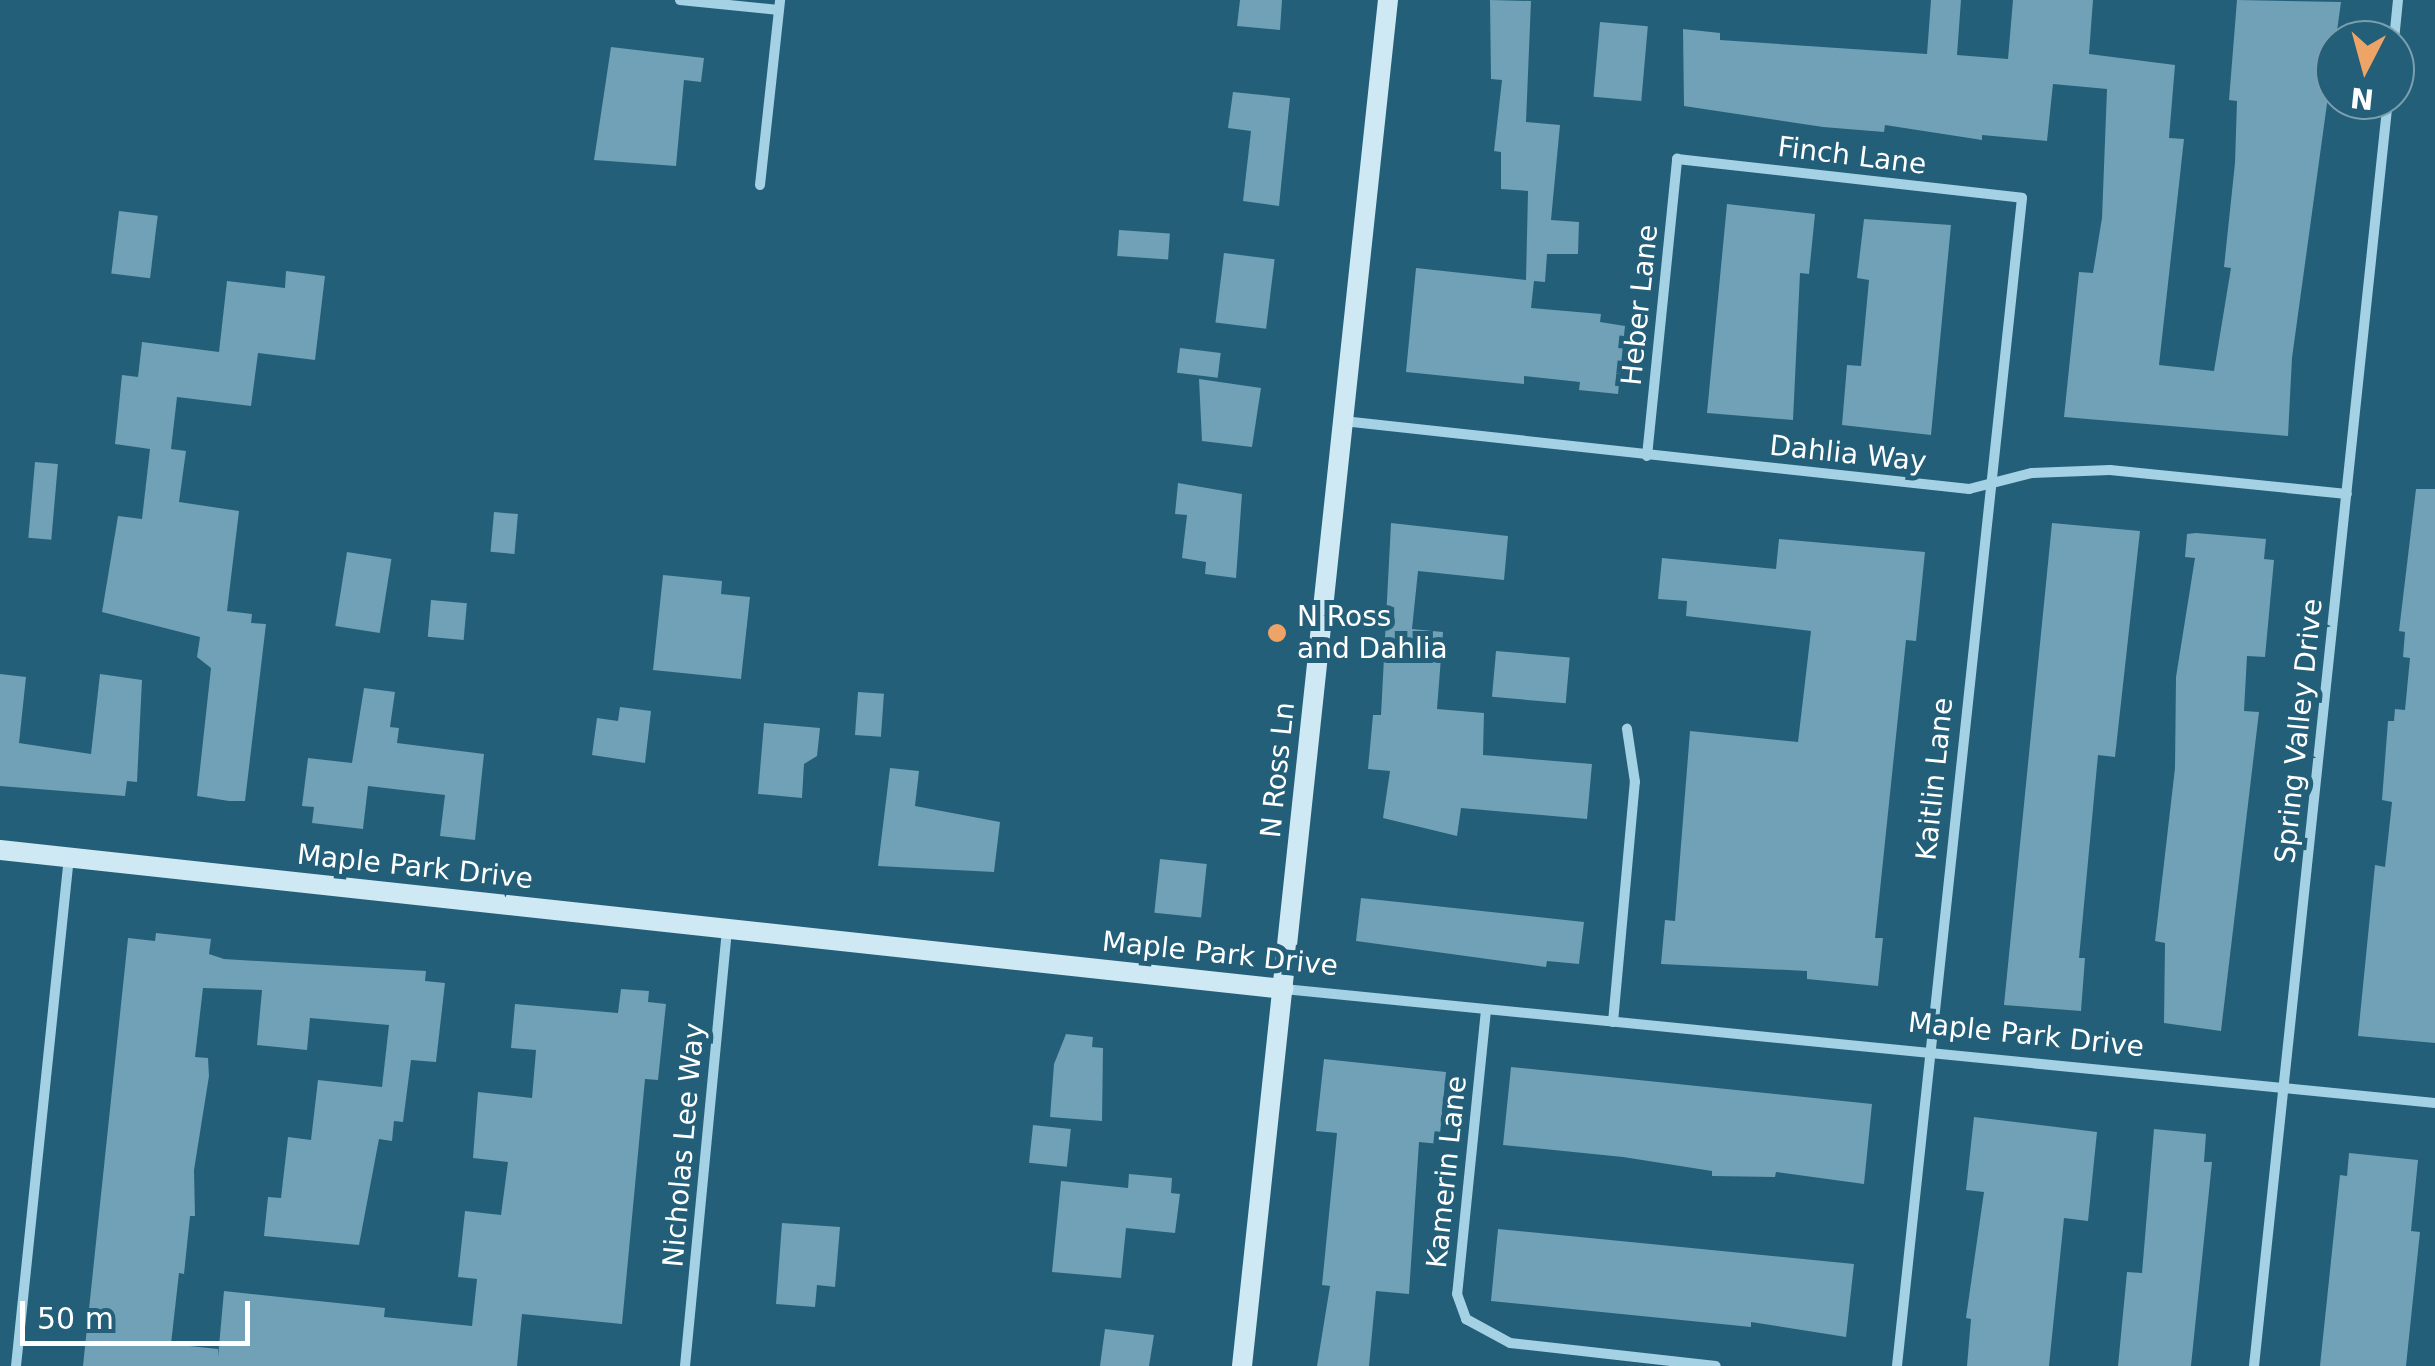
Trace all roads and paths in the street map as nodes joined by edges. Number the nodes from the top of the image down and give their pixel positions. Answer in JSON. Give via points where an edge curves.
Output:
{"nodes":[{"id":1,"x":680,"y":0,"type":"edge"},
{"id":2,"x":1388,"y":0,"type":"edge"},
{"id":3,"x":779,"y":5,"type":"edge"},
{"id":4,"x":2386,"y":120,"type":"edge"},
{"id":5,"x":1677,"y":159,"type":"joint"},
{"id":6,"x":760,"y":185,"type":"dead end"},
{"id":7,"x":2022,"y":198,"type":"joint"},
{"id":8,"x":1344,"y":421,"type":"junction"},
{"id":9,"x":1647,"y":456,"type":"junction"},
{"id":10,"x":1988,"y":484,"type":"junction"},
{"id":11,"x":2347,"y":494,"type":"junction"},
{"id":12,"x":1627,"y":730,"type":"dead end"},
{"id":13,"x":0,"y":850,"type":"edge"},
{"id":14,"x":69,"y":857,"type":"junction"},
{"id":15,"x":727,"y":928,"type":"junction"},
{"id":16,"x":1283,"y":989,"type":"junction"},
{"id":17,"x":1486,"y":1010,"type":"junction"},
{"id":18,"x":1613,"y":1022,"type":"junction"},
{"id":19,"x":1930,"y":1053,"type":"junction"},
{"id":20,"x":2284,"y":1088,"type":"junction"},
{"id":21,"x":2435,"y":1103,"type":"edge"},
{"id":22,"x":16,"y":1366,"type":"edge"},
{"id":23,"x":685,"y":1366,"type":"edge"},
{"id":24,"x":1242,"y":1366,"type":"edge"},
{"id":25,"x":1716,"y":1366,"type":"edge"},
{"id":26,"x":1897,"y":1366,"type":"edge"},
{"id":27,"x":2254,"y":1366,"type":"edge"}],
"edges":[{"from":1,"to":3,"type":"street"},
{"from":2,"to":8,"type":"main road","name":"N Ross Ln"},
{"from":3,"to":6,"type":"street"},
{"from":4,"to":11,"type":"street","name":"Spring Valley Drive"},
{"from":5,"to":7,"type":"street","name":"Finch Lane"},
{"from":5,"to":9,"type":"street","name":"Heber Lane"},
{"from":7,"to":10,"type":"street","name":"Kaitlin Lane"},
{"from":8,"to":9,"type":"street","name":"Dahlia Way"},
{"from":8,"to":16,"type":"main road","name":"N Ross Ln"},
{"from":9,"to":10,"type":"street","name":"Dahlia Way","via":[[1969,489]]},
{"from":10,"to":11,"type":"street","name":"Dahlia Way","via":[[2032,473],[2110,470]]},
{"from":10,"to":19,"type":"street","name":"Kaitlin Lane"},
{"from":11,"to":20,"type":"street","name":"Spring Valley Drive"},
{"from":12,"to":18,"type":"street","via":[[1635,782]]},
{"from":13,"to":14,"type":"main road","name":"Maple Park Drive"},
{"from":14,"to":15,"type":"main road","name":"Maple Park Drive"},
{"from":14,"to":22,"type":"street"},
{"from":15,"to":16,"type":"main road","name":"Maple Park Drive"},
{"from":15,"to":23,"type":"street","name":"Nicholas Lee Way"},
{"from":16,"to":17,"type":"street","name":"Maple Park Drive"},
{"from":16,"to":24,"type":"main road","name":"N Ross Ln"},
{"from":17,"to":18,"type":"street","name":"Maple Park Drive"},
{"from":17,"to":25,"type":"street","name":"Kamerin Lane","via":[[1458,1294],[1466,1319],[1510,1343]]},
{"from":18,"to":19,"type":"street","name":"Maple Park Drive"},
{"from":19,"to":20,"type":"street","name":"Maple Park Drive"},
{"from":19,"to":26,"type":"street","name":"Kaitlin Lane"},
{"from":20,"to":21,"type":"street","name":"Maple Park Drive"},
{"from":20,"to":27,"type":"street","name":"Spring Valley Drive"}]}
